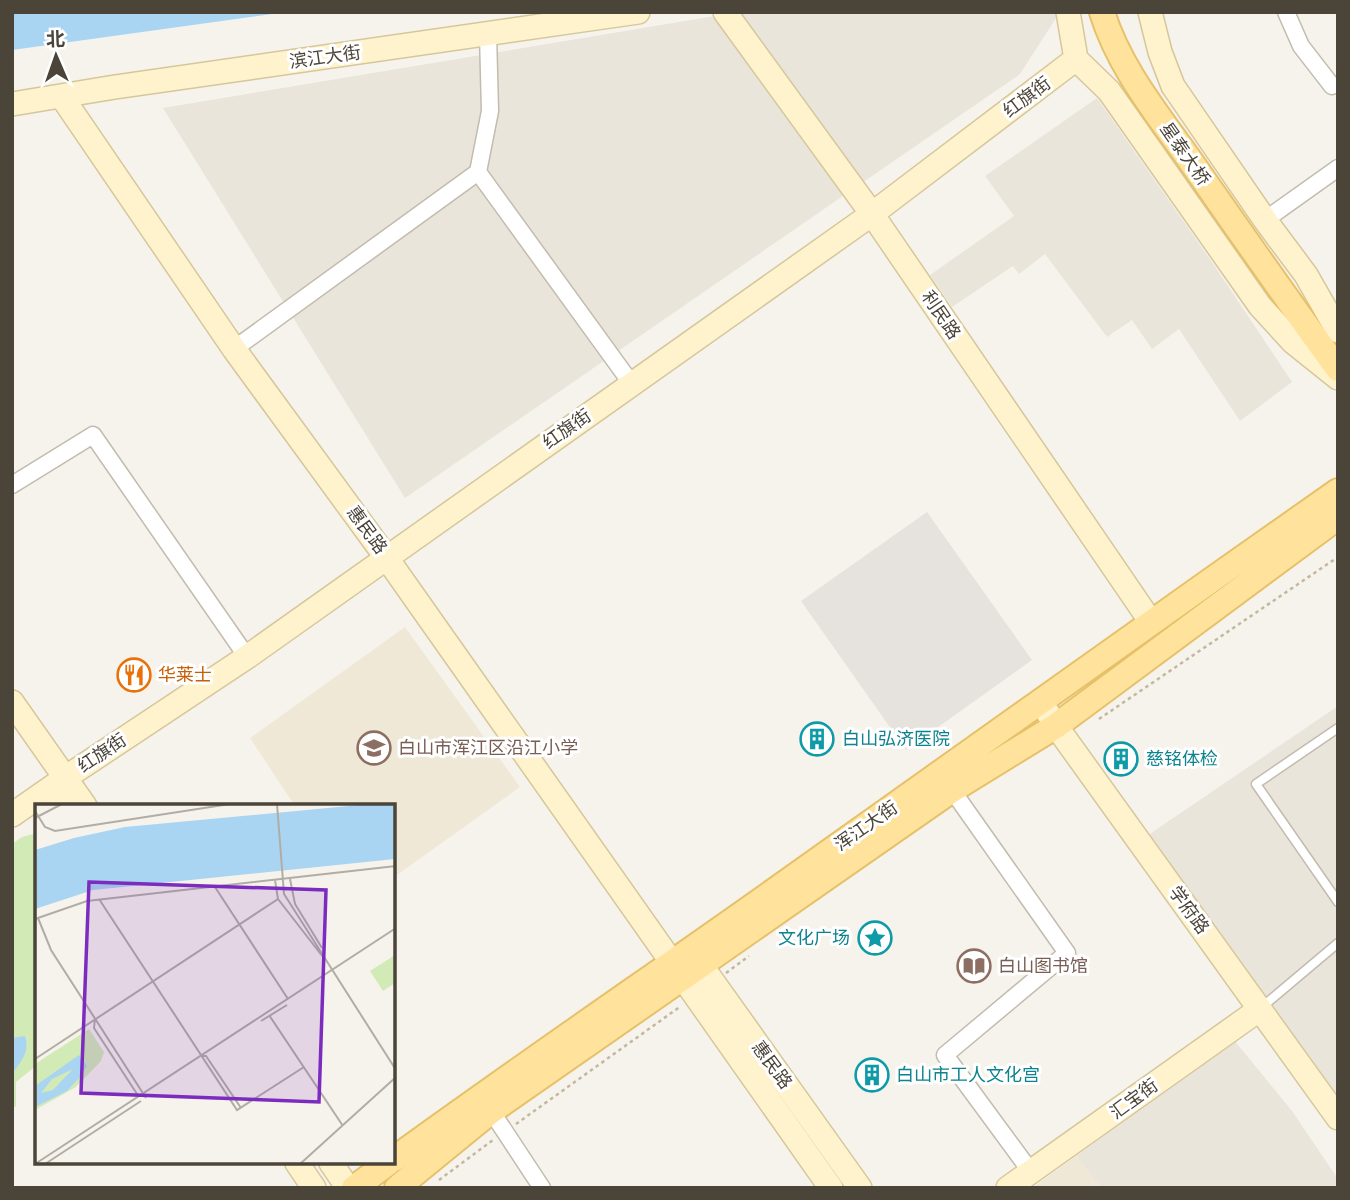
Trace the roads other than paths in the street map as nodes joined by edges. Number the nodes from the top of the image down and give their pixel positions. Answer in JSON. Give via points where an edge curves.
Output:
{"nodes":[{"id":1,"x":638,"y":12,"type":"edge"},
{"id":2,"x":725,"y":12,"type":"edge"},
{"id":3,"x":1068,"y":12,"type":"edge"},
{"id":4,"x":1102,"y":12,"type":"edge"},
{"id":5,"x":1119,"y":12,"type":"edge"},
{"id":6,"x":1150,"y":12,"type":"edge"},
{"id":7,"x":1286,"y":12,"type":"edge"},
{"id":8,"x":488,"y":34,"type":"junction"},
{"id":9,"x":1076,"y":59,"type":"junction"},
{"id":10,"x":1332,"y":86,"type":"dead end"},
{"id":11,"x":62,"y":97,"type":"junction"},
{"id":12,"x":12,"y":104,"type":"edge"},
{"id":13,"x":1338,"y":168,"type":"edge"},
{"id":14,"x":478,"y":172,"type":"junction"},
{"id":15,"x":872,"y":214,"type":"junction"},
{"id":16,"x":1265,"y":220,"type":"junction"},
{"id":17,"x":1284,"y":285,"type":"junction"},
{"id":18,"x":1338,"y":331,"type":"edge"},
{"id":19,"x":1338,"y":346,"type":"edge"},
{"id":20,"x":234,"y":348,"type":"junction"},
{"id":21,"x":1338,"y":369,"type":"edge"},
{"id":22,"x":1338,"y":378,"type":"edge"},
{"id":23,"x":631,"y":383,"type":"junction"},
{"id":24,"x":12,"y":485,"type":"edge"},
{"id":25,"x":1338,"y":491,"type":"edge"},
{"id":26,"x":1338,"y":516,"type":"edge"},
{"id":27,"x":386,"y":557,"type":"junction"},
{"id":28,"x":1151,"y":622,"type":"junction"},
{"id":29,"x":247,"y":657,"type":"junction"},
{"id":30,"x":12,"y":702,"type":"edge"},
{"id":31,"x":1041,"y":702,"type":"junction"},
{"id":32,"x":1338,"y":728,"type":"edge"},
{"id":33,"x":1062,"y":734,"type":"junction"},
{"id":34,"x":65,"y":778,"type":"junction"},
{"id":35,"x":952,"y":790,"type":"junction"},
{"id":36,"x":62,"y":804,"type":"edge"},
{"id":37,"x":84,"y":804,"type":"edge"},
{"id":38,"x":12,"y":816,"type":"edge"},
{"id":39,"x":1334,"y":889,"type":"edge"},
{"id":40,"x":1338,"y":902,"type":"edge"},
{"id":41,"x":1338,"y":943,"type":"edge"},
{"id":42,"x":693,"y":977,"type":"junction"},
{"id":43,"x":1260,"y":1009,"type":"junction"},
{"id":44,"x":492,"y":1113,"type":"junction"},
{"id":45,"x":1338,"y":1118,"type":"edge"},
{"id":46,"x":396,"y":1158,"type":"edge"},
{"id":47,"x":298,"y":1165,"type":"edge"},
{"id":48,"x":332,"y":1165,"type":"edge"},
{"id":49,"x":385,"y":1165,"type":"edge"},
{"id":50,"x":1031,"y":1172,"type":"junction"},
{"id":51,"x":314,"y":1188,"type":"edge"},
{"id":52,"x":348,"y":1188,"type":"edge"},
{"id":53,"x":354,"y":1188,"type":"edge"},
{"id":54,"x":397,"y":1188,"type":"edge"},
{"id":55,"x":542,"y":1188,"type":"edge"},
{"id":56,"x":831,"y":1188,"type":"edge"},
{"id":57,"x":860,"y":1188,"type":"edge"},
{"id":58,"x":1007,"y":1188,"type":"edge"}],
"edges":[{"from":1,"to":8,"type":"street","name":"滨江大街"},
{"from":2,"to":15,"type":"street","name":"利民路"},
{"from":3,"to":9,"type":"street"},
{"from":4,"to":17,"type":"main road","name":"星泰大桥","via":[[1134,80]]},
{"from":5,"to":17,"type":"main road","name":"星泰大桥","via":[[1146,73]]},
{"from":6,"to":16,"type":"street","via":[[1172,86]]},
{"from":7,"to":10,"type":"street","via":[[1301,47]]},
{"from":8,"to":11,"type":"street","name":"滨江大街"},
{"from":8,"to":14,"type":"street","via":[[490,111]]},
{"from":9,"to":15,"type":"street","name":"红旗街"},
{"from":9,"to":22,"type":"street","via":[[1109,91],[1260,306],[1293,342]]},
{"from":11,"to":12,"type":"street","name":"滨江大街"},
{"from":11,"to":20,"type":"street","name":"惠民路"},
{"from":13,"to":16,"type":"street"},
{"from":14,"to":20,"type":"street"},
{"from":14,"to":23,"type":"street"},
{"from":15,"to":23,"type":"street","name":"红旗街"},
{"from":15,"to":28,"type":"street","name":"利民路"},
{"from":16,"to":18,"type":"street","via":[[1306,275]]},
{"from":17,"to":19,"type":"main road"},
{"from":17,"to":21,"type":"main road"},
{"from":20,"to":27,"type":"street","name":"惠民路"},
{"from":23,"to":27,"type":"street","name":"红旗街"},
{"from":24,"to":29,"type":"street","via":[[93,435]]},
{"from":25,"to":28,"type":"main road","name":"浑江大街"},
{"from":26,"to":33,"type":"main road","name":"浑江大街"},
{"from":27,"to":29,"type":"street","name":"红旗街"},
{"from":27,"to":42,"type":"street","name":"惠民路"},
{"from":28,"to":31,"type":"main road","name":"浑江大街"},
{"from":29,"to":34,"type":"street","name":"红旗街"},
{"from":30,"to":34,"type":"street"},
{"from":31,"to":33,"type":"street","name":"学府路"},
{"from":31,"to":42,"type":"main road","name":"浑江大街"},
{"from":32,"to":39,"type":"lane","via":[[1256,784]]},
{"from":33,"to":35,"type":"main road","name":"浑江大街"},
{"from":33,"to":43,"type":"street","name":"学府路"},
{"from":34,"to":36,"type":"street"},
{"from":34,"to":37,"type":"street"},
{"from":34,"to":38,"type":"street","name":"红旗街"},
{"from":35,"to":42,"type":"main road","name":"浑江大街"},
{"from":35,"to":50,"type":"street","via":[[1068,953],[945,1055]]},
{"from":39,"to":40,"type":"lane"},
{"from":41,"to":43,"type":"lane"},
{"from":42,"to":44,"type":"main road","name":"浑江大街"},
{"from":42,"to":56,"type":"street","name":"惠民路"},
{"from":42,"to":57,"type":"street","name":"惠民路"},
{"from":43,"to":45,"type":"street","name":"学府路"},
{"from":43,"to":50,"type":"street","name":"汇宝街"},
{"from":44,"to":46,"type":"main road","name":"浑江大街"},
{"from":44,"to":54,"type":"main road","name":"浑江大街"},
{"from":44,"to":55,"type":"street"},
{"from":47,"to":51,"type":"street"},
{"from":48,"to":52,"type":"street"},
{"from":49,"to":53,"type":"main road"},
{"from":50,"to":58,"type":"street","name":"汇宝街"}]}
